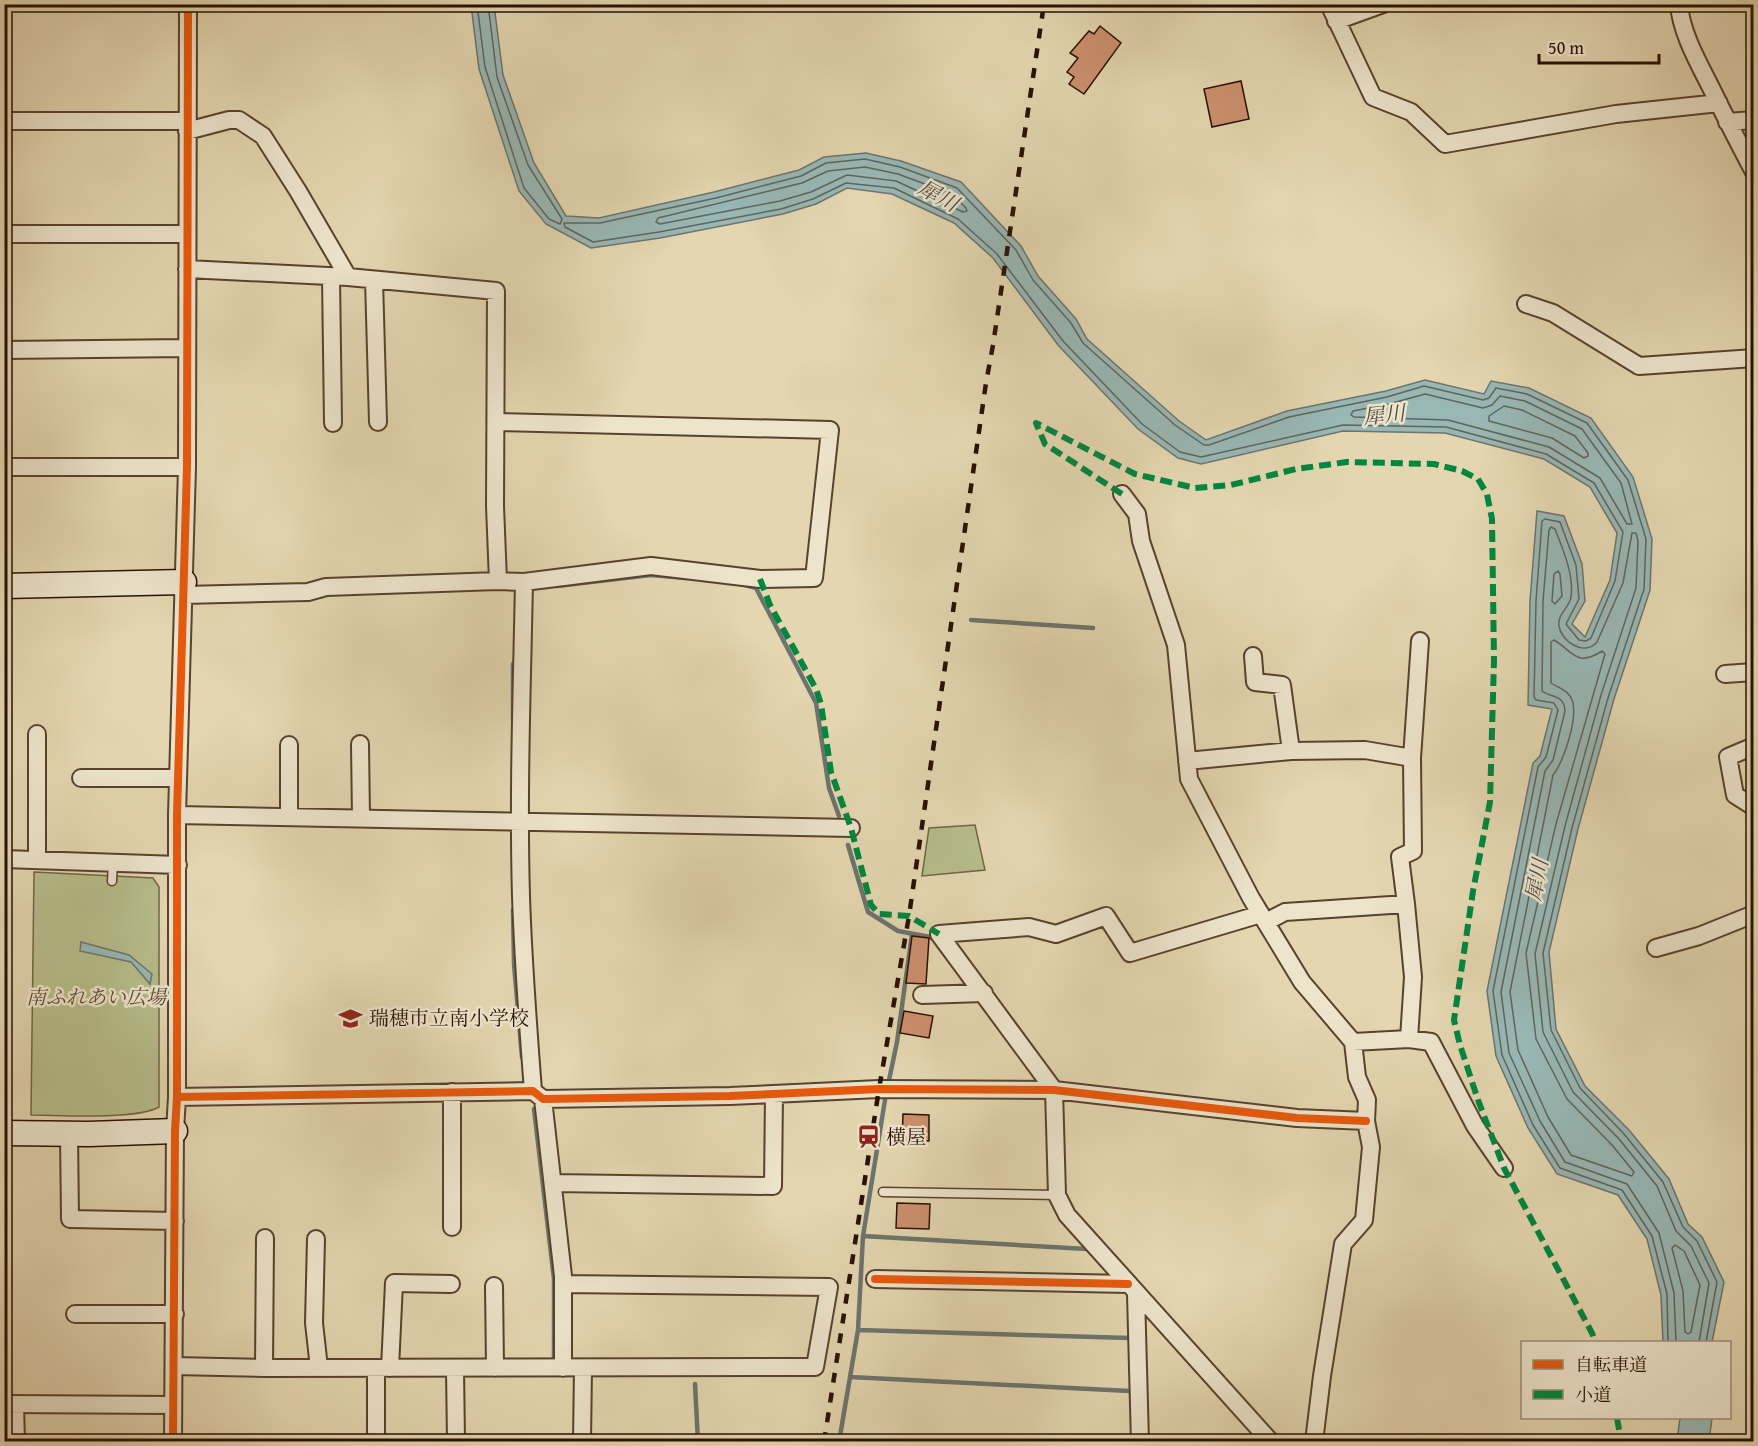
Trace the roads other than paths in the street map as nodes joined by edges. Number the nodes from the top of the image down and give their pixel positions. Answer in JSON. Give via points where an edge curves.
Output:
{"nodes":[{"id":1,"x":188,"y":4,"type":"edge"},
{"id":2,"x":1329,"y":4,"type":"edge"},
{"id":3,"x":1383,"y":4,"type":"edge"},
{"id":4,"x":1679,"y":4,"type":"edge"},
{"id":5,"x":1336,"y":21,"type":"junction"},
{"id":6,"x":1719,"y":103,"type":"junction"},
{"id":7,"x":1754,"y":120,"type":"edge"},
{"id":8,"x":4,"y":121,"type":"edge"},
{"id":9,"x":1727,"y":123,"type":"junction"},
{"id":10,"x":187,"y":126,"type":"junction"},
{"id":11,"x":1754,"y":172,"type":"edge"},
{"id":12,"x":4,"y":234,"type":"edge"},
{"id":13,"x":187,"y":234,"type":"junction"},
{"id":14,"x":187,"y":268,"type":"junction"},
{"id":15,"x":331,"y":277,"type":"junction"},
{"id":16,"x":348,"y":277,"type":"junction"},
{"id":17,"x":374,"y":280,"type":"junction"},
{"id":18,"x":1526,"y":304,"type":"dead end"},
{"id":19,"x":186,"y":348,"type":"junction"},
{"id":20,"x":4,"y":350,"type":"edge"},
{"id":21,"x":1754,"y":358,"type":"edge"},
{"id":22,"x":378,"y":422,"type":"dead end"},
{"id":23,"x":497,"y":422,"type":"junction"},
{"id":24,"x":333,"y":423,"type":"dead end"},
{"id":25,"x":4,"y":466,"type":"edge"},
{"id":26,"x":187,"y":466,"type":"junction"},
{"id":27,"x":1122,"y":494,"type":"dead end"},
{"id":28,"x":498,"y":581,"type":"junction"},
{"id":29,"x":524,"y":582,"type":"junction"},
{"id":30,"x":4,"y":586,"type":"edge"},
{"id":31,"x":184,"y":589,"type":"junction"},
{"id":32,"x":1420,"y":641,"type":"dead end"},
{"id":33,"x":1253,"y":656,"type":"dead end"},
{"id":34,"x":1754,"y":672,"type":"edge"},
{"id":35,"x":1725,"y":674,"type":"dead end"},
{"id":36,"x":37,"y":734,"type":"dead end"},
{"id":37,"x":360,"y":744,"type":"dead end"},
{"id":38,"x":289,"y":745,"type":"dead end"},
{"id":39,"x":1754,"y":746,"type":"edge"},
{"id":40,"x":1290,"y":751,"type":"junction"},
{"id":41,"x":1412,"y":758,"type":"junction"},
{"id":42,"x":1187,"y":761,"type":"junction"},
{"id":43,"x":81,"y":778,"type":"dead end"},
{"id":44,"x":178,"y":778,"type":"junction"},
{"id":45,"x":1754,"y":807,"type":"edge"},
{"id":46,"x":177,"y":815,"type":"junction"},
{"id":47,"x":289,"y":817,"type":"junction"},
{"id":48,"x":361,"y":818,"type":"junction"},
{"id":49,"x":520,"y":822,"type":"junction"},
{"id":50,"x":851,"y":828,"type":"dead end"},
{"id":51,"x":4,"y":859,"type":"edge"},
{"id":52,"x":38,"y":860,"type":"junction"},
{"id":53,"x":113,"y":862,"type":"junction"},
{"id":54,"x":178,"y":865,"type":"junction"},
{"id":55,"x":112,"y":881,"type":"dead end"},
{"id":56,"x":1406,"y":904,"type":"junction"},
{"id":57,"x":1754,"y":914,"type":"edge"},
{"id":58,"x":1263,"y":918,"type":"junction"},
{"id":59,"x":1656,"y":948,"type":"dead end"},
{"id":60,"x":984,"y":993,"type":"junction"},
{"id":61,"x":922,"y":995,"type":"dead end"},
{"id":62,"x":1409,"y":1039,"type":"junction"},
{"id":63,"x":1353,"y":1042,"type":"junction"},
{"id":64,"x":1054,"y":1090,"type":"junction"},
{"id":65,"x":452,"y":1092,"type":"junction"},
{"id":66,"x":774,"y":1094,"type":"junction"},
{"id":67,"x":538,"y":1095,"type":"junction"},
{"id":68,"x":177,"y":1097,"type":"junction"},
{"id":69,"x":1366,"y":1121,"type":"junction"},
{"id":70,"x":175,"y":1131,"type":"junction"},
{"id":71,"x":4,"y":1133,"type":"edge"},
{"id":72,"x":69,"y":1134,"type":"junction"},
{"id":73,"x":1504,"y":1168,"type":"dead end"},
{"id":74,"x":553,"y":1183,"type":"junction"},
{"id":75,"x":883,"y":1192,"type":"dead end"},
{"id":76,"x":1057,"y":1195,"type":"junction"},
{"id":77,"x":175,"y":1221,"type":"junction"},
{"id":78,"x":452,"y":1227,"type":"dead end"},
{"id":79,"x":266,"y":1238,"type":"dead end"},
{"id":80,"x":316,"y":1239,"type":"dead end"},
{"id":81,"x":875,"y":1279,"type":"dead end"},
{"id":82,"x":451,"y":1284,"type":"dead end"},
{"id":83,"x":563,"y":1284,"type":"junction"},
{"id":84,"x":494,"y":1286,"type":"dead end"},
{"id":85,"x":1132,"y":1289,"type":"junction"},
{"id":86,"x":75,"y":1314,"type":"dead end"},
{"id":87,"x":175,"y":1314,"type":"junction"},
{"id":88,"x":174,"y":1366,"type":"junction"},
{"id":89,"x":264,"y":1368,"type":"junction"},
{"id":90,"x":319,"y":1368,"type":"junction"},
{"id":91,"x":383,"y":1368,"type":"junction"},
{"id":92,"x":455,"y":1368,"type":"junction"},
{"id":93,"x":495,"y":1368,"type":"junction"},
{"id":94,"x":563,"y":1368,"type":"junction"},
{"id":95,"x":583,"y":1368,"type":"junction"},
{"id":96,"x":10,"y":1405,"type":"edge"},
{"id":97,"x":173,"y":1405,"type":"junction"},
{"id":98,"x":15,"y":1442,"type":"edge"},
{"id":99,"x":173,"y":1442,"type":"edge"},
{"id":100,"x":376,"y":1442,"type":"edge"},
{"id":101,"x":456,"y":1442,"type":"edge"},
{"id":102,"x":582,"y":1442,"type":"edge"},
{"id":103,"x":1140,"y":1442,"type":"edge"},
{"id":104,"x":1271,"y":1442,"type":"edge"},
{"id":105,"x":1314,"y":1442,"type":"edge"}],
"edges":[{"from":1,"to":10,"type":"street"},
{"from":2,"to":5,"type":"street"},
{"from":3,"to":5,"type":"street"},
{"from":4,"to":6,"type":"street","via":[[1694,54]]},
{"from":5,"to":6,"type":"street","via":[[1372,97],[1411,112],[1445,144],[1616,114]]},
{"from":6,"to":9,"type":"street"},
{"from":7,"to":9,"type":"street"},
{"from":8,"to":10,"type":"street"},
{"from":9,"to":11,"type":"street"},
{"from":10,"to":13,"type":"street"},
{"from":10,"to":16,"type":"street","via":[[239,120],[263,136]]},
{"from":12,"to":13,"type":"street"},
{"from":13,"to":14,"type":"street"},
{"from":14,"to":15,"type":"street"},
{"from":14,"to":19,"type":"street"},
{"from":15,"to":16,"type":"street"},
{"from":15,"to":24,"type":"street"},
{"from":16,"to":17,"type":"street"},
{"from":17,"to":22,"type":"street"},
{"from":17,"to":23,"type":"street","via":[[496,291]]},
{"from":18,"to":21,"type":"street","via":[[1553,313],[1639,366]]},
{"from":19,"to":20,"type":"street"},
{"from":19,"to":26,"type":"street"},
{"from":23,"to":28,"type":"street"},
{"from":23,"to":29,"type":"street","via":[[830,430],[814,578],[760,579],[651,566]]},
{"from":25,"to":26,"type":"street"},
{"from":26,"to":31,"type":"street"},
{"from":27,"to":42,"type":"street","via":[[1137,514],[1141,541],[1176,645]]},
{"from":28,"to":29,"type":"street"},
{"from":28,"to":31,"type":"street","via":[[326,587],[308,592]]},
{"from":29,"to":49,"type":"street"},
{"from":30,"to":31,"type":"street"},
{"from":31,"to":44,"type":"street"},
{"from":32,"to":41,"type":"street"},
{"from":33,"to":40,"type":"street","via":[[1255,682],[1281,685]]},
{"from":34,"to":35,"type":"street"},
{"from":36,"to":52,"type":"street"},
{"from":37,"to":48,"type":"street"},
{"from":38,"to":47,"type":"street"},
{"from":39,"to":45,"type":"street","via":[[1728,757],[1736,795]]},
{"from":40,"to":41,"type":"street","via":[[1365,750]]},
{"from":40,"to":42,"type":"street"},
{"from":41,"to":56,"type":"street","via":[[1413,851],[1400,857]]},
{"from":42,"to":58,"type":"street","via":[[1189,779]]},
{"from":43,"to":44,"type":"street"},
{"from":44,"to":46,"type":"street"},
{"from":46,"to":47,"type":"street"},
{"from":46,"to":54,"type":"street"},
{"from":47,"to":48,"type":"street"},
{"from":48,"to":49,"type":"street"},
{"from":49,"to":50,"type":"street"},
{"from":49,"to":67,"type":"street","via":[[525,990]]},
{"from":51,"to":52,"type":"street"},
{"from":52,"to":53,"type":"street"},
{"from":53,"to":54,"type":"street"},
{"from":53,"to":55,"type":"lane"},
{"from":54,"to":68,"type":"street"},
{"from":56,"to":58,"type":"street","via":[[1285,912]]},
{"from":56,"to":62,"type":"street","via":[[1413,977]]},
{"from":57,"to":59,"type":"street"},
{"from":58,"to":60,"type":"street","via":[[1130,953],[1106,916],[1056,934],[1029,927],[939,934]]},
{"from":58,"to":63,"type":"street","via":[[1302,982]]},
{"from":60,"to":61,"type":"street"},
{"from":60,"to":64,"type":"street"},
{"from":62,"to":63,"type":"street"},
{"from":62,"to":73,"type":"street","via":[[1431,1042],[1476,1126]]},
{"from":63,"to":69,"type":"street","via":[[1358,1077],[1367,1100]]},
{"from":64,"to":66,"type":"street","via":[[879,1089]]},
{"from":64,"to":69,"type":"street","via":[[1297,1118]]},
{"from":64,"to":76,"type":"street"},
{"from":65,"to":67,"type":"street"},
{"from":65,"to":68,"type":"street"},
{"from":65,"to":78,"type":"street"},
{"from":66,"to":67,"type":"street"},
{"from":66,"to":74,"type":"street","via":[[773,1186]]},
{"from":67,"to":74,"type":"street"},
{"from":68,"to":70,"type":"street"},
{"from":69,"to":105,"type":"street","via":[[1371,1146],[1364,1220],[1343,1244]]},
{"from":70,"to":72,"type":"street"},
{"from":70,"to":77,"type":"street"},
{"from":71,"to":72,"type":"street"},
{"from":72,"to":77,"type":"street","via":[[69,1219]]},
{"from":74,"to":83,"type":"street"},
{"from":75,"to":76,"type":"lane"},
{"from":76,"to":85,"type":"street","via":[[1066,1215]]},
{"from":77,"to":87,"type":"street"},
{"from":79,"to":89,"type":"street"},
{"from":80,"to":90,"type":"street","via":[[314,1323]]},
{"from":81,"to":85,"type":"street"},
{"from":82,"to":91,"type":"street","via":[[394,1283]]},
{"from":83,"to":94,"type":"street"},
{"from":83,"to":95,"type":"street","via":[[829,1287],[815,1367]]},
{"from":84,"to":93,"type":"street"},
{"from":85,"to":103,"type":"street"},
{"from":85,"to":104,"type":"street"},
{"from":86,"to":87,"type":"street"},
{"from":87,"to":88,"type":"street"},
{"from":88,"to":89,"type":"street"},
{"from":88,"to":97,"type":"street"},
{"from":89,"to":90,"type":"street"},
{"from":90,"to":91,"type":"street"},
{"from":91,"to":92,"type":"street"},
{"from":91,"to":100,"type":"street"},
{"from":92,"to":93,"type":"street"},
{"from":92,"to":101,"type":"street"},
{"from":93,"to":94,"type":"street"},
{"from":94,"to":95,"type":"street"},
{"from":95,"to":102,"type":"street"},
{"from":96,"to":97,"type":"street"},
{"from":96,"to":98,"type":"street"},
{"from":97,"to":99,"type":"street"}]}
